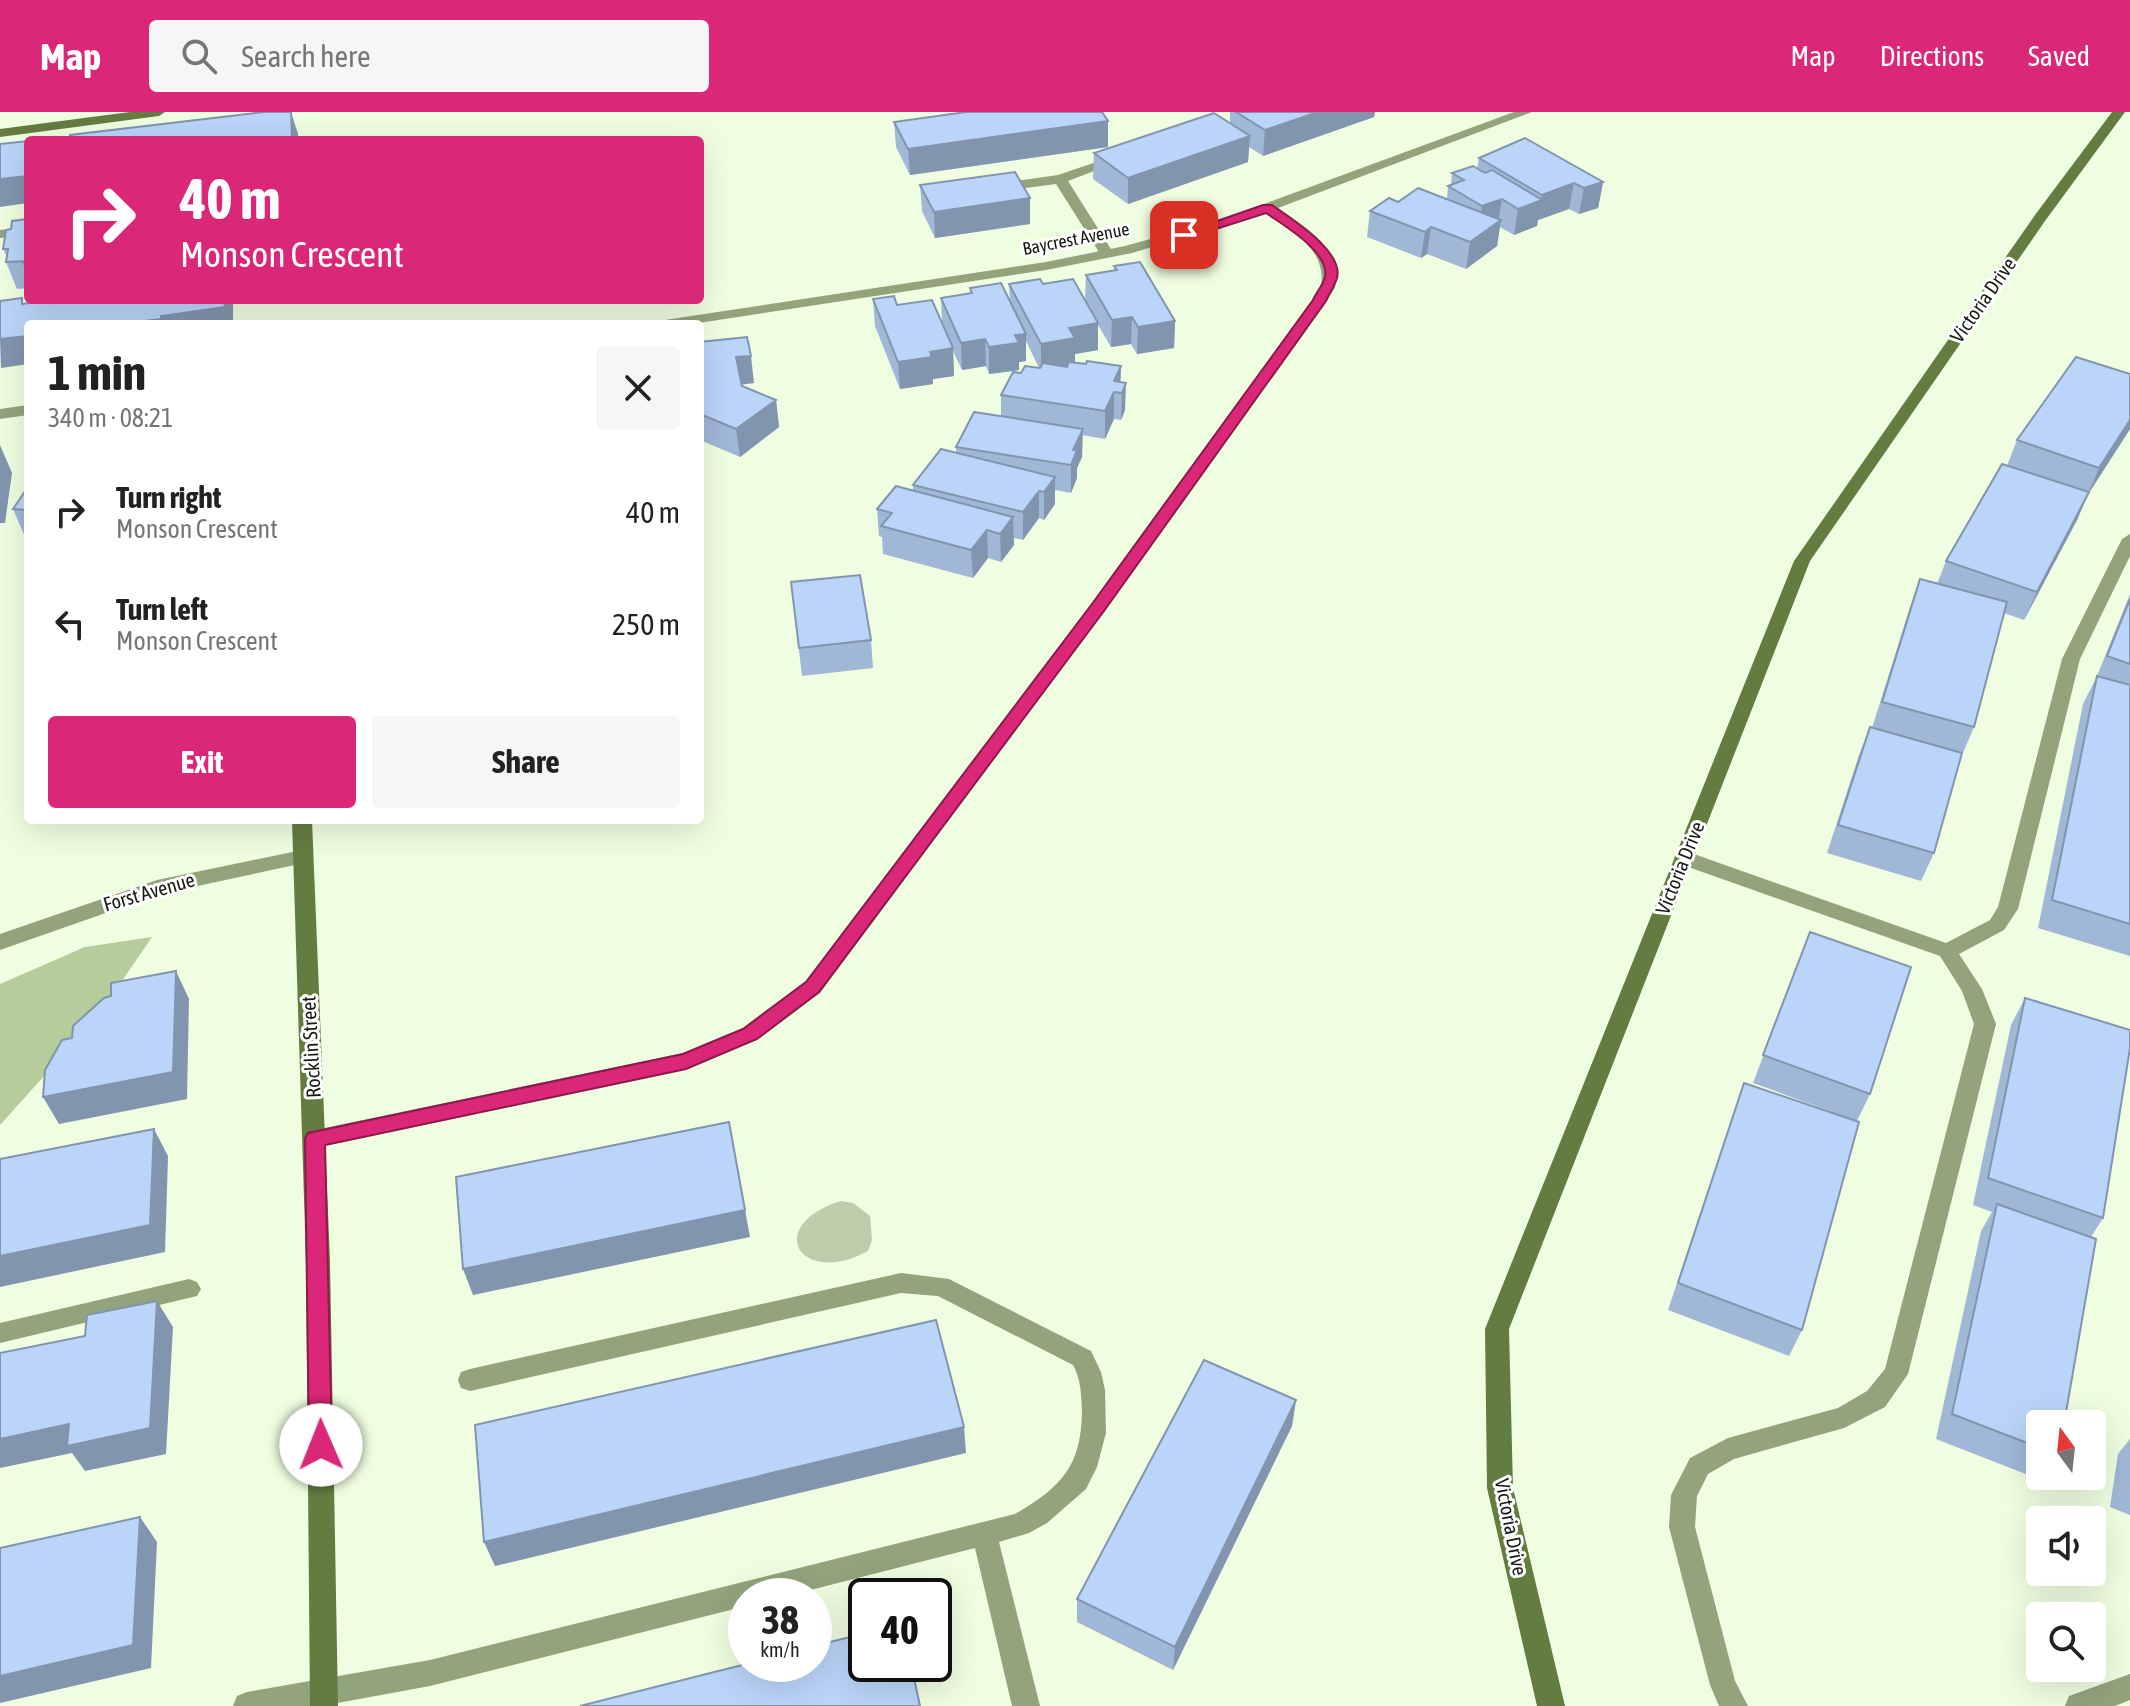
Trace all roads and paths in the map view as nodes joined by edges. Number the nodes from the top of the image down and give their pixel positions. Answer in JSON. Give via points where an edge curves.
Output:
{"nodes":[{"id":1,"x":159,"y":112,"type":"edge"},
{"id":2,"x":1526,"y":112,"type":"edge"},
{"id":3,"x":2119,"y":112,"type":"edge"},
{"id":4,"x":0,"y":133,"type":"edge"},
{"id":5,"x":1132,"y":155,"type":"edge"},
{"id":6,"x":1060,"y":179,"type":"junction"},
{"id":7,"x":988,"y":189,"type":"edge"},
{"id":8,"x":1268,"y":208,"type":"junction"},
{"id":9,"x":24,"y":231,"type":"edge"},
{"id":10,"x":0,"y":234,"type":"edge"},
{"id":11,"x":1107,"y":254,"type":"junction"},
{"id":12,"x":689,"y":320,"type":"edge"},
{"id":13,"x":24,"y":411,"type":"edge"},
{"id":14,"x":0,"y":414,"type":"edge"},
{"id":15,"x":2130,"y":539,"type":"edge"},
{"id":16,"x":302,"y":824,"type":"edge"},
{"id":17,"x":302,"y":857,"type":"junction"},
{"id":18,"x":1684,"y":858,"type":"junction"},
{"id":19,"x":0,"y":942,"type":"edge"},
{"id":20,"x":1947,"y":951,"type":"junction"},
{"id":21,"x":315,"y":1139,"type":"junction"},
{"id":22,"x":189,"y":1289,"type":"dead end"},
{"id":23,"x":0,"y":1333,"type":"edge"},
{"id":24,"x":470,"y":1380,"type":"dead end"},
{"id":25,"x":984,"y":1533,"type":"junction"},
{"id":26,"x":2130,"y":1687,"type":"edge"},
{"id":27,"x":324,"y":1698,"type":"edge"},
{"id":28,"x":247,"y":1706,"type":"edge"},
{"id":29,"x":1026,"y":1706,"type":"edge"},
{"id":30,"x":1551,"y":1706,"type":"edge"},
{"id":31,"x":1734,"y":1706,"type":"edge"},
{"id":32,"x":2079,"y":1706,"type":"edge"}],
"edges":[{"from":1,"to":4,"type":"street"},
{"from":2,"to":8,"type":"street","name":"Baycrest Avenue"},
{"from":3,"to":18,"type":"street","name":"Victoria Drive","via":[[1802,561]]},
{"from":5,"to":6,"type":"street"},
{"from":6,"to":7,"type":"street"},
{"from":6,"to":11,"type":"street"},
{"from":8,"to":11,"type":"street","name":"Baycrest Avenue"},
{"from":8,"to":21,"type":"street","via":[[1325,255],[1332,276],[1328,288],[1098,607],[813,987],[750,1034],[686,1061]]},
{"from":9,"to":10,"type":"street"},
{"from":11,"to":12,"type":"street","name":"Baycrest Avenue"},
{"from":13,"to":14,"type":"street"},
{"from":15,"to":20,"type":"street","via":[[2071,659],[2008,909],[1997,925]]},
{"from":16,"to":17,"type":"street","name":"Rocklin Street"},
{"from":17,"to":19,"type":"street","name":"Forst Avenue","via":[[157,887]]},
{"from":17,"to":21,"type":"street","name":"Rocklin Street"},
{"from":18,"to":20,"type":"street"},
{"from":18,"to":30,"type":"street","name":"Victoria Drive","via":[[1497,1329],[1500,1488]]},
{"from":20,"to":31,"type":"street","via":[[1972,989],[1985,1024],[1896,1374],[1876,1399],[1844,1417],[1728,1449],[1699,1466],[1684,1495],[1682,1527],[1723,1685]]},
{"from":21,"to":27,"type":"street","name":"Rocklin Street"},
{"from":22,"to":23,"type":"street"},
{"from":24,"to":25,"type":"street","via":[[901,1283],[941,1286],[1082,1358],[1092,1374],[1094,1434],[1089,1462],[1074,1487],[1050,1509],[1020,1525]]},
{"from":25,"to":27,"type":"street"},
{"from":25,"to":29,"type":"street"},
{"from":26,"to":32,"type":"street"},
{"from":27,"to":28,"type":"street"}]}
